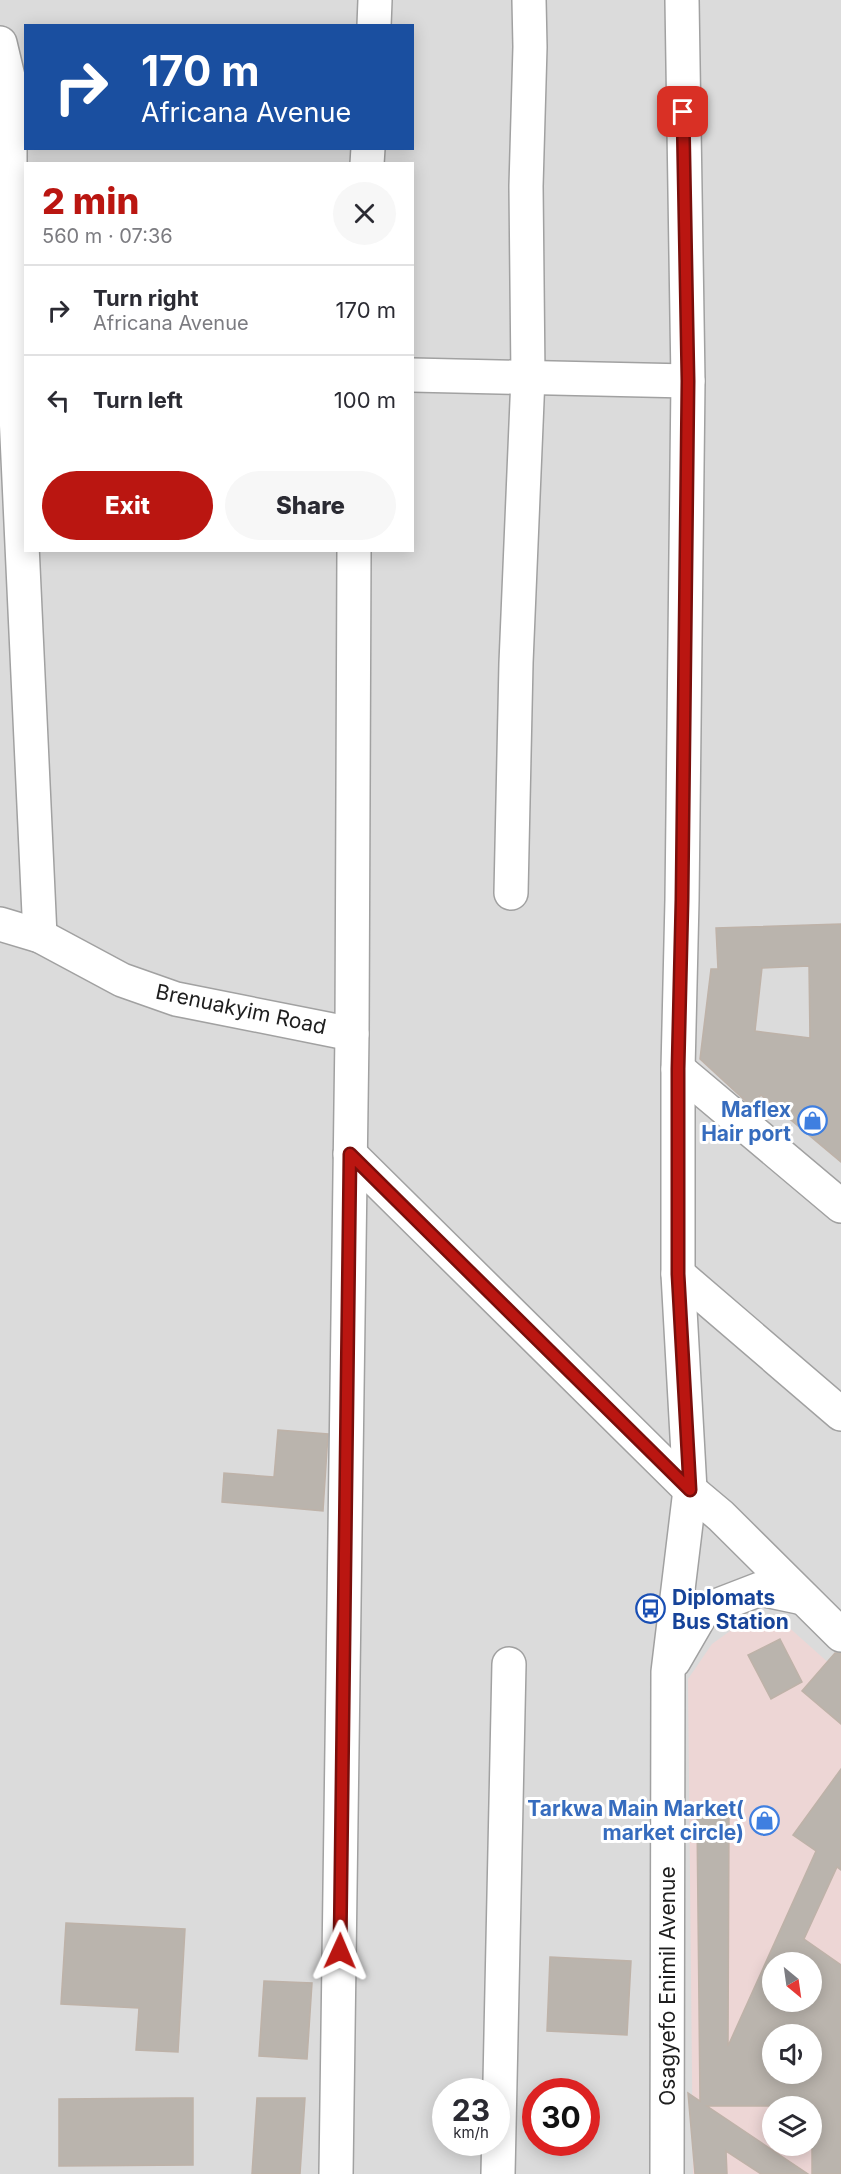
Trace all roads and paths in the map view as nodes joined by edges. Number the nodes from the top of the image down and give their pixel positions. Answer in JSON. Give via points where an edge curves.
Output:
{"nodes":[{"id":1,"x":375,"y":0,"type":"edge"},
{"id":2,"x":529,"y":0,"type":"edge"},
{"id":3,"x":682,"y":0,"type":"edge"},
{"id":4,"x":374,"y":24,"type":"edge"},
{"id":5,"x":0,"y":43,"type":"edge"},
{"id":6,"x":414,"y":375,"type":"edge"},
{"id":7,"x":528,"y":377,"type":"junction"},
{"id":8,"x":688,"y":381,"type":"junction"},
{"id":9,"x":354,"y":552,"type":"edge"},
{"id":10,"x":512,"y":892,"type":"dead end"},
{"id":11,"x":0,"y":924,"type":"edge"},
{"id":12,"x":40,"y":936,"type":"junction"},
{"id":13,"x":352,"y":1034,"type":"junction"},
{"id":14,"x":678,"y":1069,"type":"junction"},
{"id":15,"x":350,"y":1154,"type":"junction"},
{"id":16,"x":841,"y":1206,"type":"edge"},
{"id":17,"x":678,"y":1274,"type":"junction"},
{"id":18,"x":841,"y":1414,"type":"edge"},
{"id":19,"x":690,"y":1490,"type":"junction"},
{"id":20,"x":803,"y":1598,"type":"junction"},
{"id":21,"x":841,"y":1635,"type":"edge"},
{"id":22,"x":509,"y":1664,"type":"dead end"},
{"id":23,"x":668,"y":1672,"type":"junction"},
{"id":24,"x":336,"y":2174,"type":"edge"},
{"id":25,"x":498,"y":2174,"type":"edge"},
{"id":26,"x":667,"y":2174,"type":"edge"}],
"edges":[{"from":1,"to":4,"type":"street"},
{"from":2,"to":7,"type":"street"},
{"from":3,"to":8,"type":"street","name":"Osagyefo Enimil Avenue"},
{"from":5,"to":12,"type":"street","via":[[10,85],[10,284]]},
{"from":6,"to":7,"type":"street"},
{"from":7,"to":8,"type":"street"},
{"from":7,"to":10,"type":"street","via":[[516,663]]},
{"from":8,"to":14,"type":"street","name":"Osagyefo Enimil Avenue"},
{"from":9,"to":13,"type":"street"},
{"from":11,"to":12,"type":"street","name":"Brenuakyim Road"},
{"from":12,"to":13,"type":"street","name":"Brenuakyim Road","via":[[122,980],[176,999]]},
{"from":13,"to":15,"type":"street"},
{"from":14,"to":16,"type":"street"},
{"from":14,"to":17,"type":"street","name":"Osagyefo Enimil Avenue"},
{"from":15,"to":19,"type":"street"},
{"from":15,"to":24,"type":"street"},
{"from":17,"to":18,"type":"street"},
{"from":17,"to":19,"type":"street","name":"Osagyefo Enimil Avenue"},
{"from":19,"to":20,"type":"street"},
{"from":19,"to":23,"type":"street","name":"Osagyefo Enimil Avenue"},
{"from":20,"to":21,"type":"street"},
{"from":20,"to":23,"type":"street","via":[[760,1589],[703,1611]]},
{"from":22,"to":25,"type":"street"},
{"from":23,"to":26,"type":"street","name":"Osagyefo Enimil Avenue"}]}
